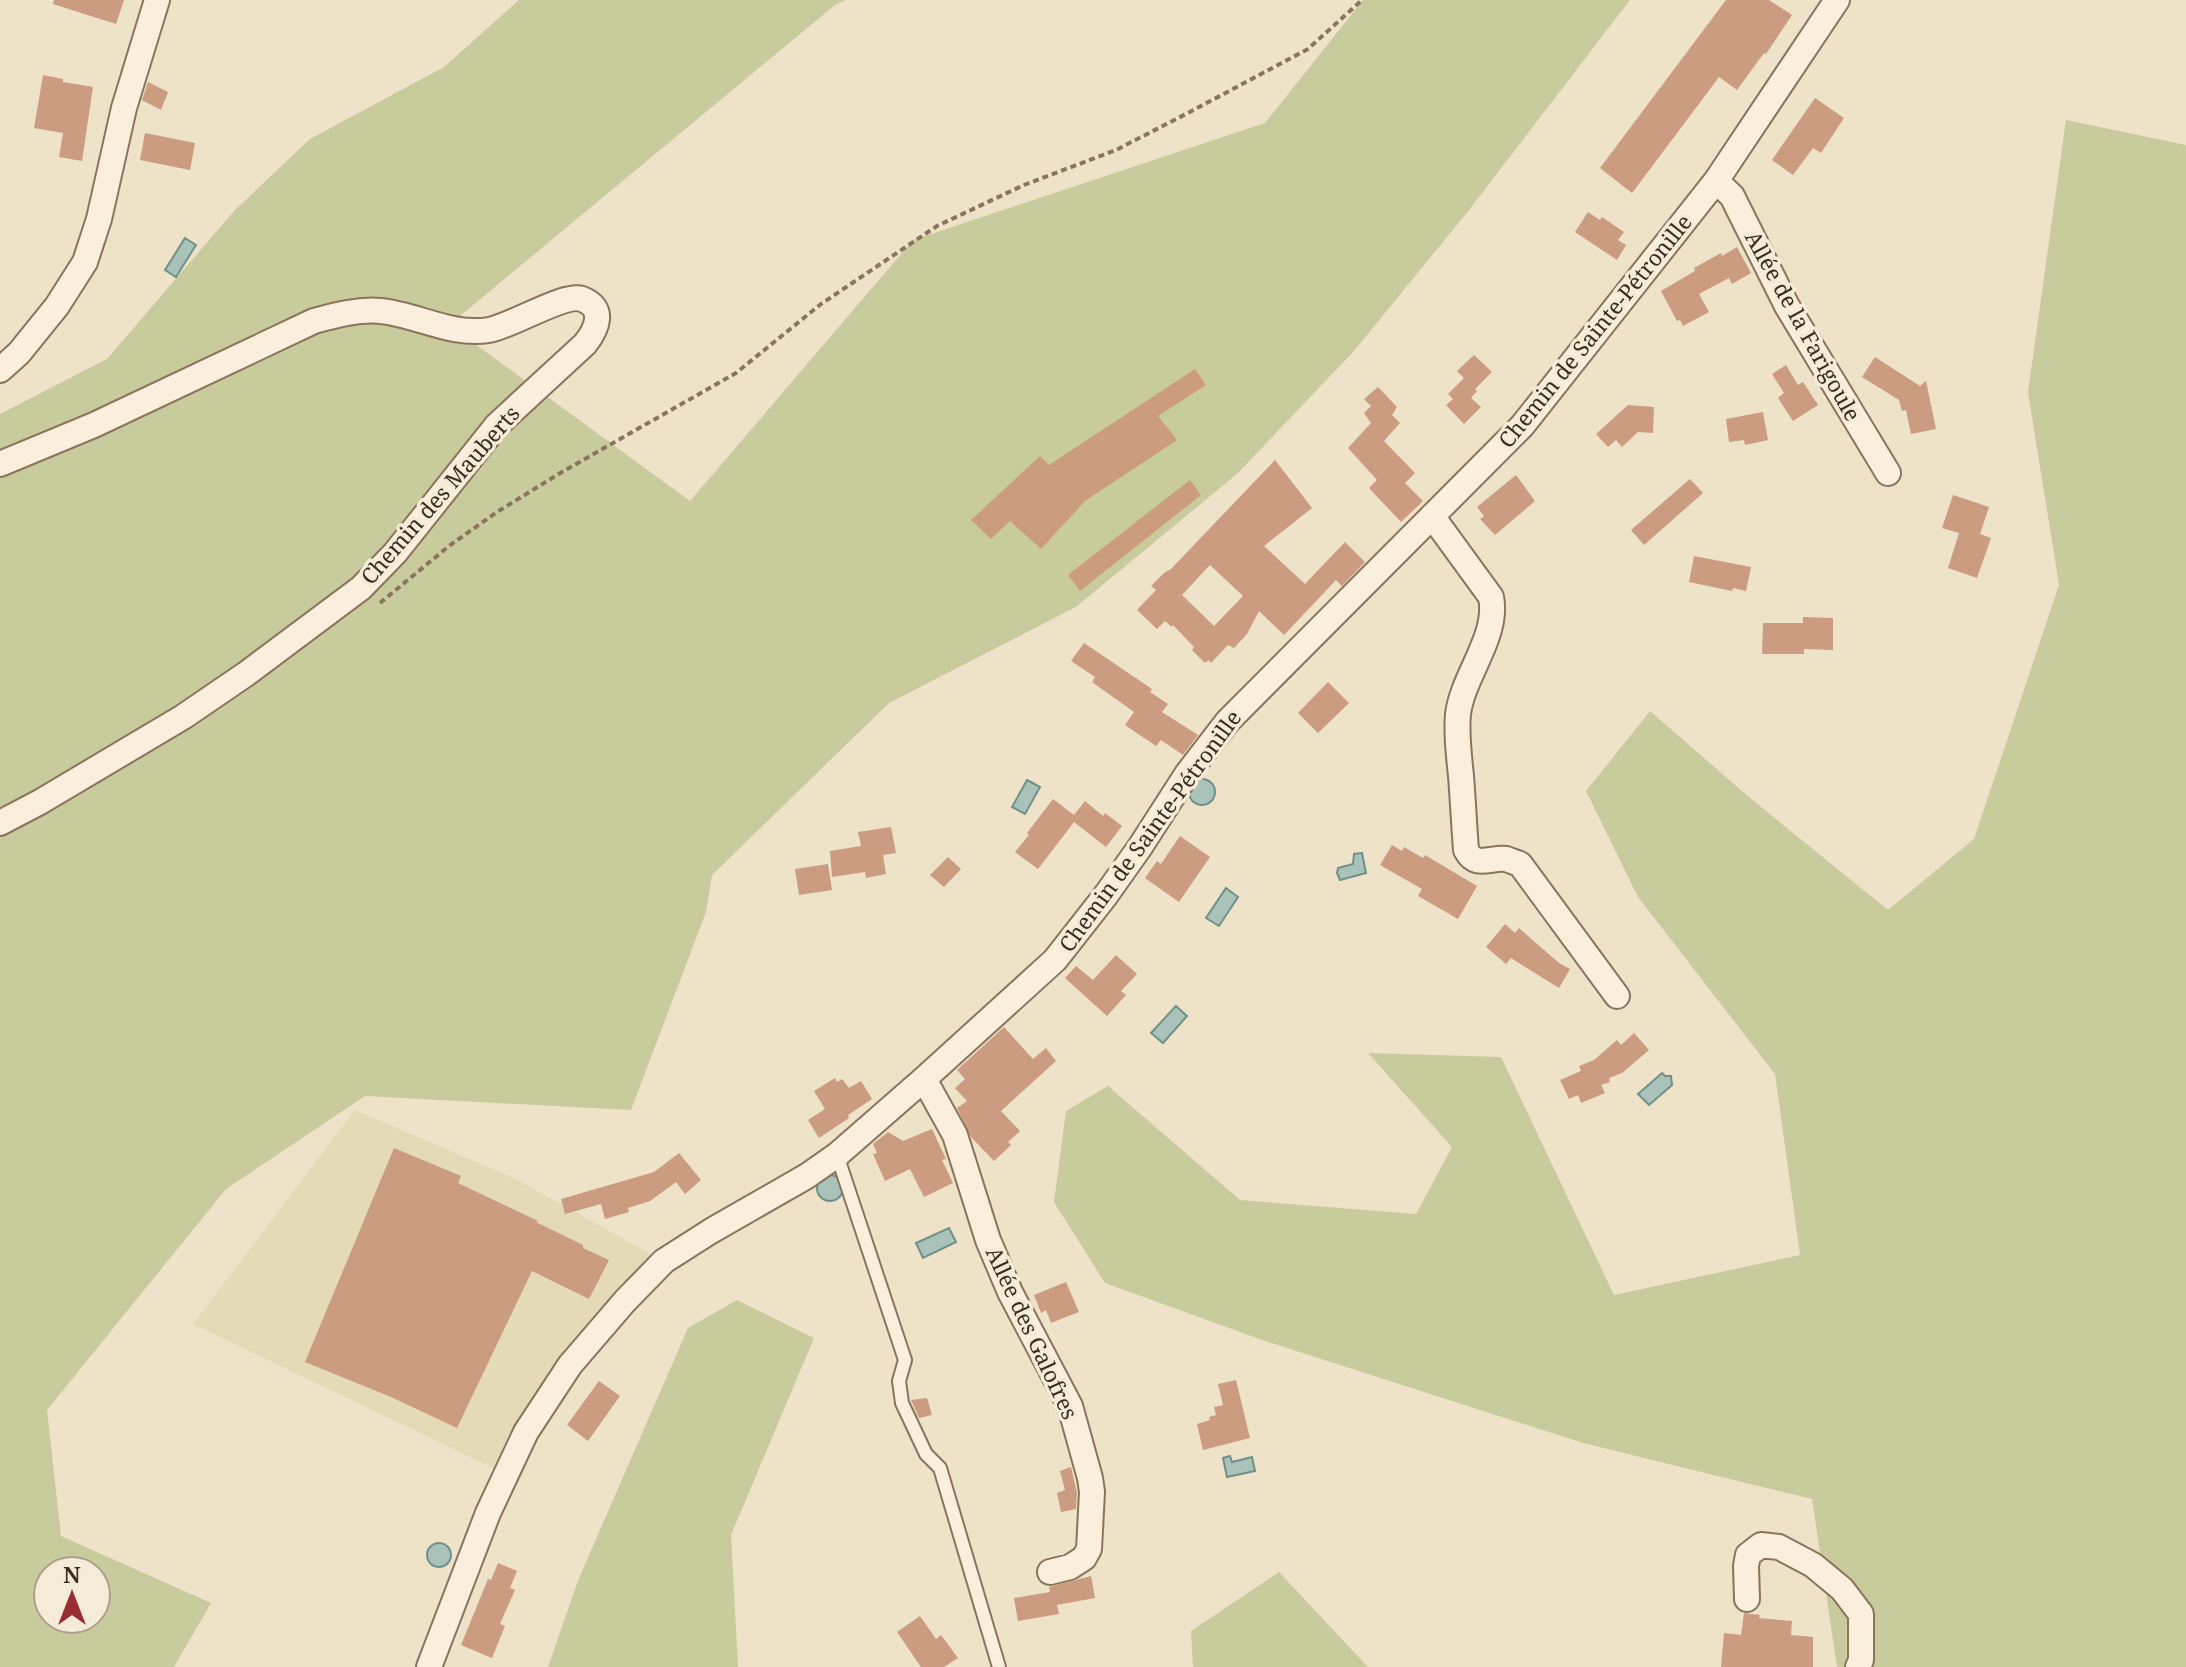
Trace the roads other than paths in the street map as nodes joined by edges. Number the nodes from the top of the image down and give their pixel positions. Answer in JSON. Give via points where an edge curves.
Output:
{"nodes":[{"id":1,"x":157,"y":0,"type":"edge"},
{"id":2,"x":1837,"y":0,"type":"edge"},
{"id":3,"x":1716,"y":181,"type":"junction"},
{"id":4,"x":0,"y":370,"type":"edge"},
{"id":5,"x":0,"y":464,"type":"edge"},
{"id":6,"x":1888,"y":473,"type":"dead end"},
{"id":7,"x":1432,"y":516,"type":"junction"},
{"id":8,"x":0,"y":823,"type":"edge"},
{"id":9,"x":1617,"y":996,"type":"dead end"},
{"id":10,"x":924,"y":1079,"type":"junction"},
{"id":11,"x":837,"y":1155,"type":"junction"},
{"id":12,"x":1050,"y":1572,"type":"dead end"},
{"id":13,"x":1747,"y":1599,"type":"dead end"},
{"id":14,"x":429,"y":1667,"type":"edge"},
{"id":15,"x":999,"y":1667,"type":"edge"},
{"id":16,"x":1858,"y":1667,"type":"edge"}],
"edges":[{"from":1,"to":4,"type":"street","via":[[85,262],[57,306]]},
{"from":2,"to":3,"type":"street","name":"Chemin de Sainte-Pétronille"},
{"from":3,"to":6,"type":"street","name":"Allée de la Farigoule","via":[[1732,196],[1787,306]]},
{"from":3,"to":7,"type":"street","name":"Chemin de Sainte-Pétronille","via":[[1522,426]]},
{"from":5,"to":8,"type":"street","name":"Chemin des Mauberts","via":[[339,314],[384,311],[475,332],[577,297],[589,303],[598,321],[585,344],[497,425],[361,588],[183,717]]},
{"from":7,"to":9,"type":"street","via":[[1494,608],[1458,714],[1466,850],[1478,860],[1520,864]]},
{"from":7,"to":10,"type":"street","name":"Chemin de Sainte-Pétronille","via":[[1227,722],[1055,960]]},
{"from":10,"to":11,"type":"street","name":"Chemin de Sainte-Pétronille"},
{"from":10,"to":12,"type":"street","name":"Allée des Galofres","via":[[955,1135],[1010,1292],[1070,1406],[1090,1478],[1089,1549],[1070,1567]]},
{"from":11,"to":14,"type":"street","name":"Chemin de Sainte-Pétronille","via":[[664,1261],[570,1365],[526,1432],[488,1513]]},
{"from":11,"to":15,"type":"lane","via":[[905,1360],[899,1381],[902,1403],[926,1454],[940,1468]]},
{"from":13,"to":16,"type":"street","via":[[1748,1555],[1761,1545],[1779,1547],[1813,1565],[1861,1614]]}]}
